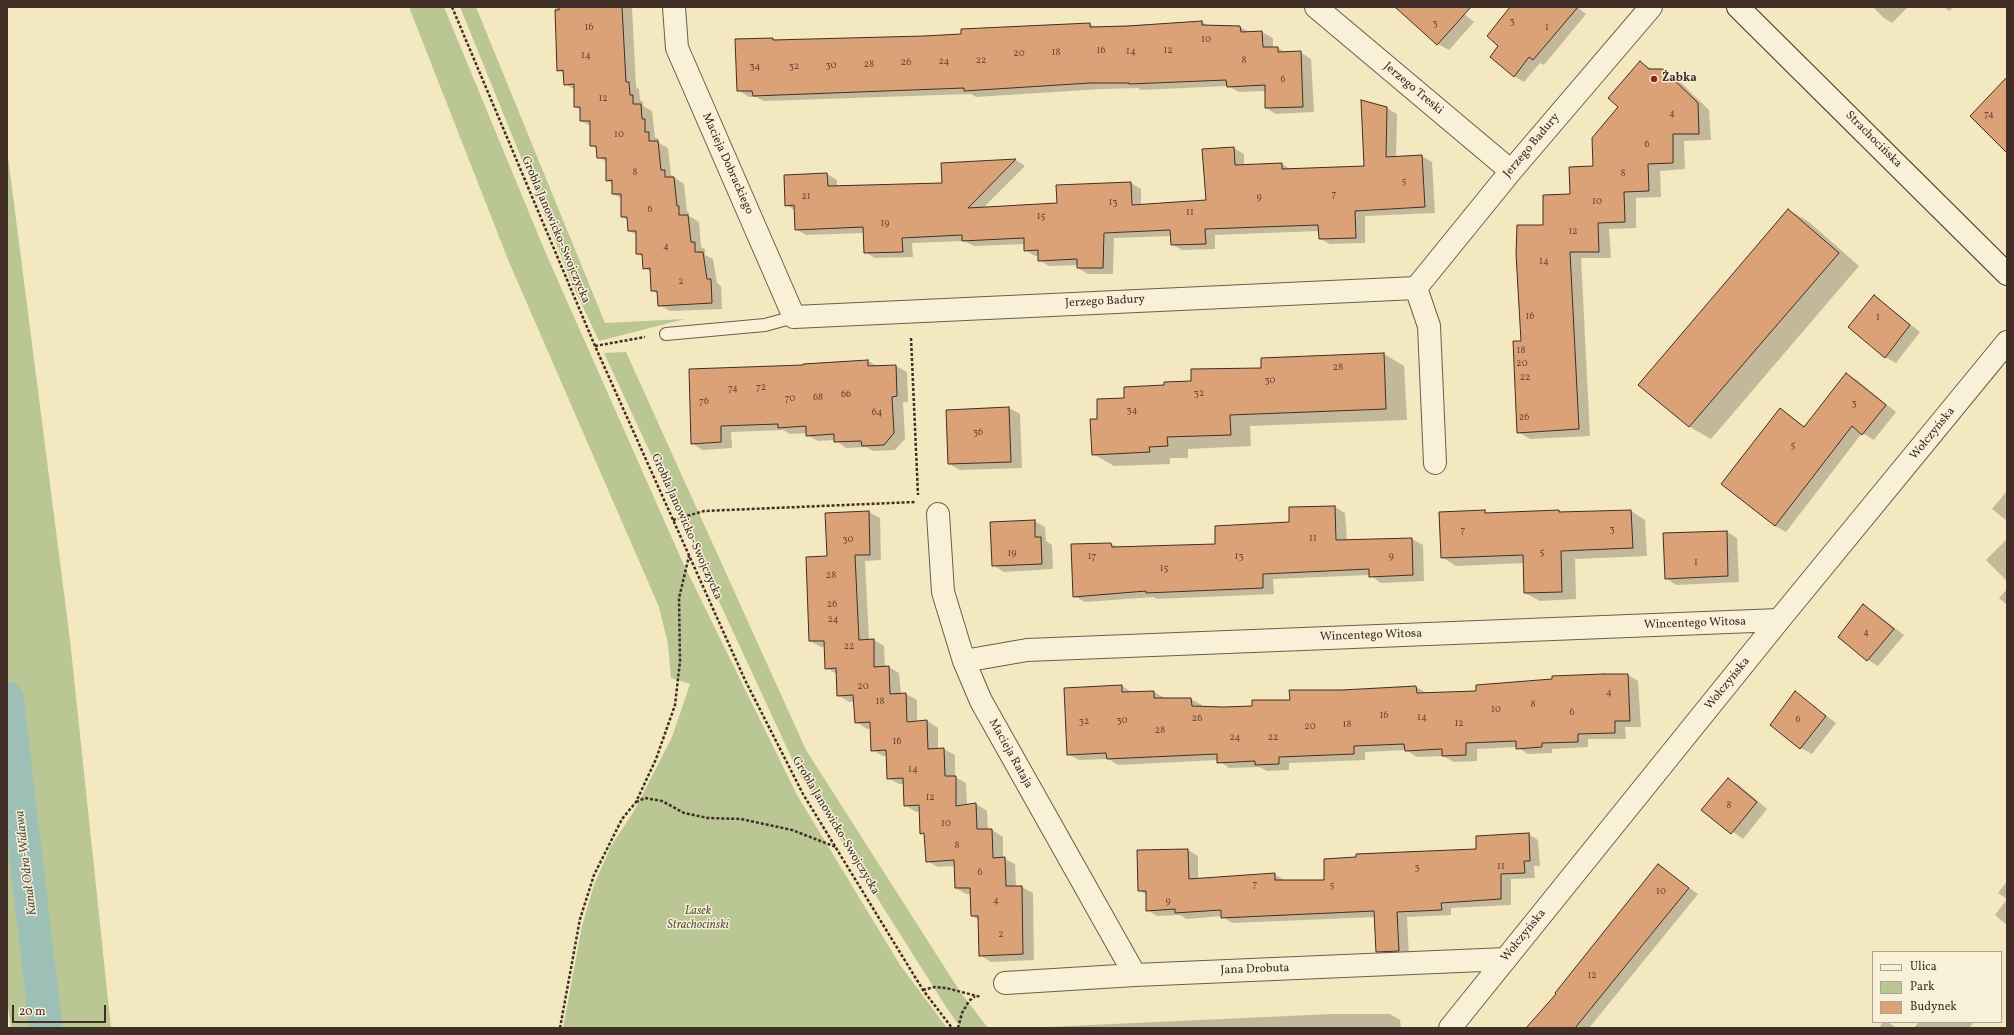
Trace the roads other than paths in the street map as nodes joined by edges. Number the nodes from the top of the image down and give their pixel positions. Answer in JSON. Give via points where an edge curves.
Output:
{"nodes":[{"id":1,"x":674,"y":7,"type":"edge"},
{"id":2,"x":1316,"y":7,"type":"edge"},
{"id":3,"x":1651,"y":7,"type":"edge"},
{"id":4,"x":1738,"y":7,"type":"edge"},
{"id":5,"x":1511,"y":171,"type":"junction"},
{"id":6,"x":2007,"y":274,"type":"edge"},
{"id":7,"x":1416,"y":288,"type":"junction"},
{"id":8,"x":794,"y":317,"type":"junction"},
{"id":9,"x":666,"y":334,"type":"dead end"},
{"id":10,"x":2007,"y":342,"type":"edge"},
{"id":11,"x":1435,"y":463,"type":"dead end"},
{"id":12,"x":938,"y":514,"type":"dead end"},
{"id":13,"x":1779,"y":620,"type":"junction"},
{"id":14,"x":964,"y":662,"type":"junction"},
{"id":15,"x":1506,"y":959,"type":"junction"},
{"id":16,"x":1135,"y":975,"type":"junction"},
{"id":17,"x":1005,"y":983,"type":"dead end"},
{"id":18,"x":1450,"y":1028,"type":"edge"}],
"edges":[{"from":1,"to":8,"type":"street","name":"Macieja Dobrackiego","via":[[676,48]]},
{"from":2,"to":5,"type":"street","name":"Jerzego Treski"},
{"from":3,"to":5,"type":"street","name":"Jerzego Badury"},
{"from":4,"to":6,"type":"street","name":"Strachocińska"},
{"from":5,"to":7,"type":"street","name":"Jerzego Badury"},
{"from":7,"to":8,"type":"street","name":"Jerzego Badury"},
{"from":7,"to":11,"type":"street","via":[[1428,326]]},
{"from":8,"to":9,"type":"lane","via":[[765,325]]},
{"from":10,"to":13,"type":"street","name":"Wołczyńska"},
{"from":12,"to":14,"type":"street","name":"Macieja Rataja","via":[[943,592]]},
{"from":13,"to":14,"type":"street","name":"Wincentego Witosa","via":[[1027,650]]},
{"from":13,"to":15,"type":"street","name":"Wołczyńska"},
{"from":14,"to":16,"type":"street","name":"Macieja Rataja","via":[[981,701]]},
{"from":15,"to":16,"type":"street","name":"Jana Drobuta"},
{"from":15,"to":18,"type":"street","name":"Wołczyńska"},
{"from":16,"to":17,"type":"street","name":"Jana Drobuta"}]}
